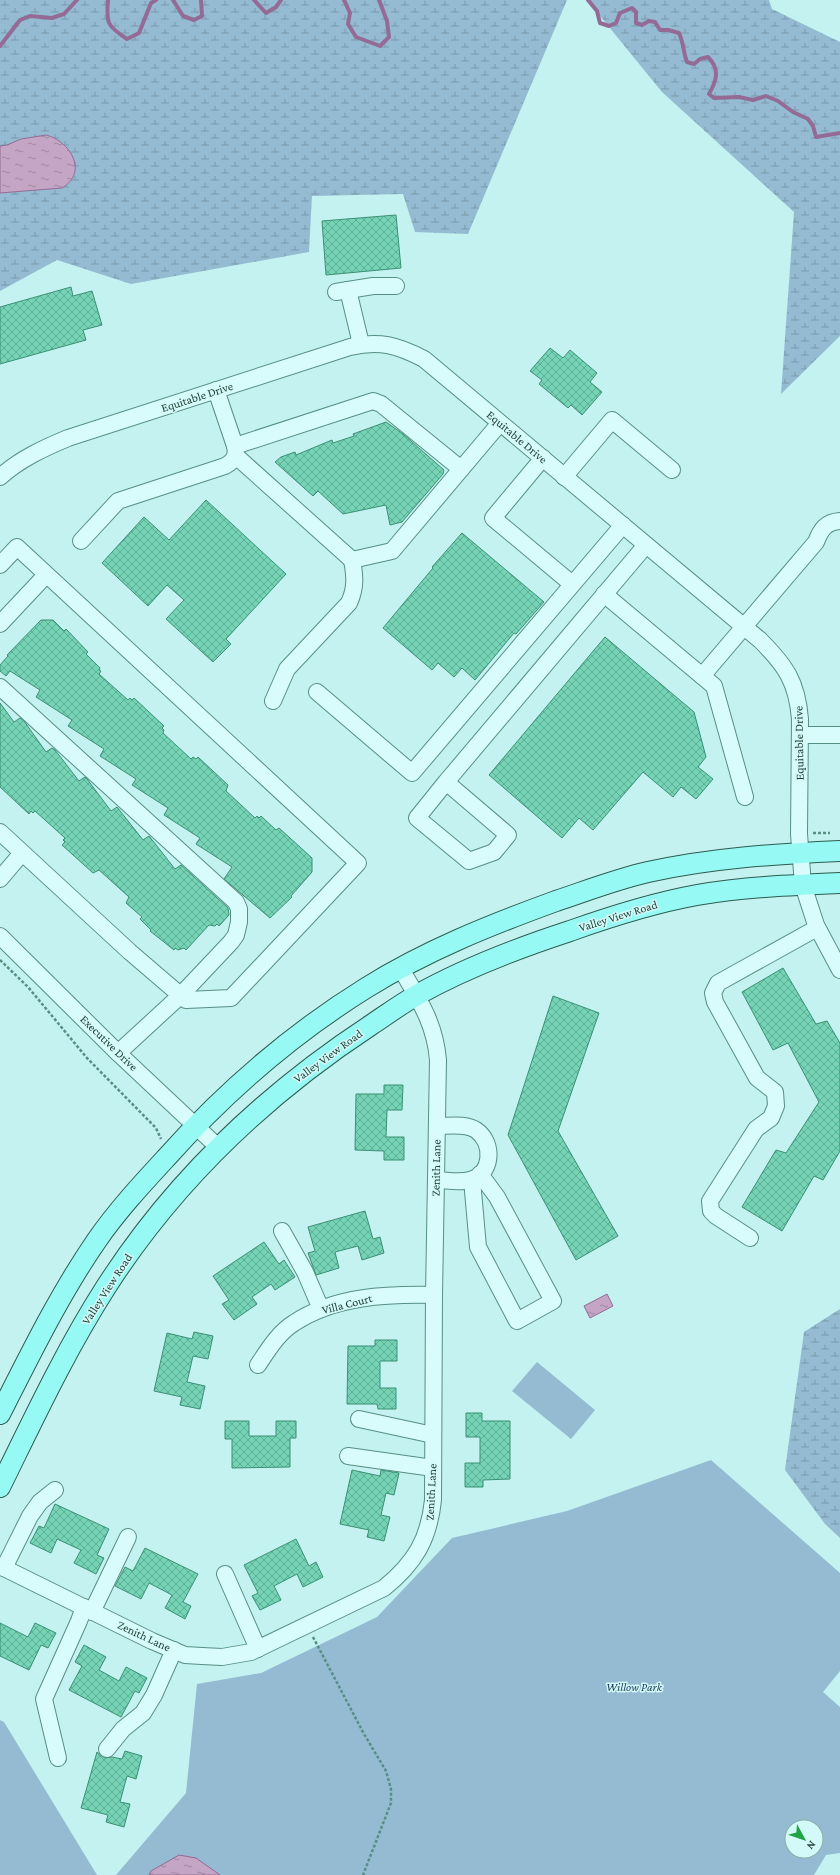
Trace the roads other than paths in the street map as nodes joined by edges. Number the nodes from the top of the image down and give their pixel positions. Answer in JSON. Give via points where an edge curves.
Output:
{"nodes":[{"id":1,"x":396,"y":286,"type":"dead end"},
{"id":2,"x":361,"y":344,"type":"junction"},
{"id":3,"x":216,"y":390,"type":"junction"},
{"id":4,"x":500,"y":423,"type":"junction"},
{"id":5,"x":236,"y":451,"type":"junction"},
{"id":6,"x":543,"y":458,"type":"junction"},
{"id":7,"x":461,"y":469,"type":"junction"},
{"id":8,"x":672,"y":470,"type":"dead end"},
{"id":9,"x":0,"y":477,"type":"edge"},
{"id":10,"x":564,"y":477,"type":"junction"},
{"id":11,"x":840,"y":521,"type":"edge"},
{"id":12,"x":623,"y":526,"type":"junction"},
{"id":13,"x":81,"y":541,"type":"dead end"},
{"id":14,"x":646,"y":545,"type":"junction"},
{"id":15,"x":352,"y":560,"type":"junction"},
{"id":16,"x":0,"y":565,"type":"edge"},
{"id":17,"x":46,"y":575,"type":"junction"},
{"id":18,"x":572,"y":584,"type":"junction"},
{"id":19,"x":604,"y":594,"type":"junction"},
{"id":20,"x":0,"y":624,"type":"edge"},
{"id":21,"x":743,"y":626,"type":"junction"},
{"id":22,"x":702,"y":676,"type":"junction"},
{"id":23,"x":0,"y":687,"type":"edge"},
{"id":24,"x":317,"y":692,"type":"dead end"},
{"id":25,"x":273,"y":701,"type":"dead end"},
{"id":26,"x":800,"y":735,"type":"junction"},
{"id":27,"x":840,"y":735,"type":"edge"},
{"id":28,"x":446,"y":782,"type":"junction"},
{"id":29,"x":745,"y":797,"type":"dead end"},
{"id":30,"x":0,"y":832,"type":"edge"},
{"id":31,"x":840,"y":852,"type":"edge"},
{"id":32,"x":22,"y":853,"type":"junction"},
{"id":33,"x":800,"y":853,"type":"junction"},
{"id":34,"x":0,"y":878,"type":"edge"},
{"id":35,"x":840,"y":883,"type":"edge"},
{"id":36,"x":803,"y":885,"type":"junction"},
{"id":37,"x":817,"y":928,"type":"junction"},
{"id":38,"x":0,"y":936,"type":"edge"},
{"id":39,"x":401,"y":969,"type":"junction"},
{"id":40,"x":840,"y":970,"type":"edge"},
{"id":41,"x":180,"y":996,"type":"junction"},
{"id":42,"x":416,"y":996,"type":"junction"},
{"id":43,"x":118,"y":1053,"type":"junction"},
{"id":44,"x":196,"y":1125,"type":"junction"},
{"id":45,"x":437,"y":1126,"type":"junction"},
{"id":46,"x":219,"y":1148,"type":"junction"},
{"id":47,"x":476,"y":1177,"type":"junction"},
{"id":48,"x":436,"y":1180,"type":"junction"},
{"id":49,"x":282,"y":1231,"type":"dead end"},
{"id":50,"x":750,"y":1238,"type":"dead end"},
{"id":51,"x":434,"y":1295,"type":"junction"},
{"id":52,"x":322,"y":1309,"type":"junction"},
{"id":53,"x":258,"y":1365,"type":"dead end"},
{"id":54,"x":0,"y":1414,"type":"edge"},
{"id":55,"x":359,"y":1419,"type":"dead end"},
{"id":56,"x":433,"y":1435,"type":"junction"},
{"id":57,"x":348,"y":1456,"type":"dead end"},
{"id":58,"x":433,"y":1468,"type":"junction"},
{"id":59,"x":0,"y":1487,"type":"edge"},
{"id":60,"x":55,"y":1490,"type":"dead end"},
{"id":61,"x":128,"y":1536,"type":"dead end"},
{"id":62,"x":2,"y":1567,"type":"edge"},
{"id":63,"x":225,"y":1574,"type":"dead end"},
{"id":64,"x":88,"y":1610,"type":"junction"},
{"id":65,"x":258,"y":1649,"type":"junction"},
{"id":66,"x":174,"y":1650,"type":"junction"},
{"id":67,"x":107,"y":1749,"type":"dead end"},
{"id":68,"x":58,"y":1758,"type":"dead end"}],
"edges":[{"from":1,"to":2,"type":"street","via":[[373,286],[342,291]]},
{"from":2,"to":3,"type":"street","name":"Equitable Drive"},
{"from":2,"to":4,"type":"street","name":"Equitable Drive","via":[[387,344],[424,359]]},
{"from":3,"to":5,"type":"street"},
{"from":3,"to":9,"type":"street","name":"Equitable Drive","via":[[68,438],[37,451]]},
{"from":4,"to":6,"type":"street","name":"Equitable Drive"},
{"from":4,"to":7,"type":"street"},
{"from":5,"to":7,"type":"street","via":[[373,401],[381,404]]},
{"from":5,"to":13,"type":"street","via":[[225,466],[118,501]]},
{"from":5,"to":15,"type":"street"},
{"from":6,"to":10,"type":"street","name":"Equitable Drive"},
{"from":6,"to":18,"type":"street","via":[[493,518]]},
{"from":7,"to":15,"type":"street","via":[[392,551]]},
{"from":8,"to":10,"type":"street","via":[[612,420]]},
{"from":10,"to":12,"type":"street","name":"Equitable Drive"},
{"from":11,"to":21,"type":"street","via":[[826,524],[816,542]]},
{"from":12,"to":14,"type":"street","name":"Equitable Drive"},
{"from":12,"to":18,"type":"street"},
{"from":14,"to":19,"type":"street"},
{"from":14,"to":21,"type":"street","name":"Equitable Drive"},
{"from":15,"to":25,"type":"street","via":[[355,584],[348,603],[286,669]]},
{"from":16,"to":17,"type":"street","via":[[17,547]]},
{"from":17,"to":20,"type":"street"},
{"from":17,"to":41,"type":"street","via":[[358,863],[231,998],[186,1000]]},
{"from":18,"to":24,"type":"street","via":[[412,773]]},
{"from":19,"to":22,"type":"street"},
{"from":19,"to":28,"type":"street"},
{"from":21,"to":22,"type":"street"},
{"from":21,"to":26,"type":"street","name":"Equitable Drive","via":[[776,656],[788,671],[799,703]]},
{"from":22,"to":29,"type":"street","via":[[714,686]]},
{"from":23,"to":41,"type":"street","via":[[236,902],[239,909],[236,935]]},
{"from":26,"to":27,"type":"street"},
{"from":26,"to":33,"type":"street","name":"Equitable Drive"},
{"from":28,"to":28,"type":"street","via":[[508,835],[494,852],[469,861],[417,818]]},
{"from":30,"to":32,"type":"street"},
{"from":31,"to":33,"type":"main road"},
{"from":32,"to":34,"type":"street"},
{"from":32,"to":41,"type":"street"},
{"from":33,"to":36,"type":"street","name":"Equitable Drive"},
{"from":33,"to":39,"type":"main road","via":[[723,859],[646,873],[496,922]]},
{"from":35,"to":36,"type":"main road","name":"Valley View Road"},
{"from":36,"to":37,"type":"street","name":"Equitable Drive"},
{"from":36,"to":42,"type":"main road","name":"Valley View Road","via":[[757,887],[699,895],[625,912],[524,946]]},
{"from":37,"to":40,"type":"street","name":"Equitable Drive"},
{"from":37,"to":50,"type":"street","via":[[718,983],[713,993],[715,1002],[758,1078],[775,1092],[776,1106],[771,1118],[756,1129],[710,1201],[711,1211],[716,1216]]},
{"from":38,"to":43,"type":"street","name":"Executive Drive"},
{"from":39,"to":42,"type":"street","name":"Zenith Lane"},
{"from":39,"to":44,"type":"main road","via":[[367,988],[301,1032]]},
{"from":41,"to":43,"type":"street"},
{"from":42,"to":45,"type":"street","name":"Zenith Lane","via":[[432,1026],[436,1042]]},
{"from":42,"to":46,"type":"main road","name":"Valley View Road","via":[[342,1044],[281,1090]]},
{"from":43,"to":44,"type":"street","name":"Executive Drive"},
{"from":44,"to":46,"type":"street","name":"Executive Drive"},
{"from":44,"to":54,"type":"main road","via":[[98,1238],[59,1300]]},
{"from":45,"to":47,"type":"street","via":[[470,1127],[482,1135],[489,1150],[486,1166]]},
{"from":45,"to":48,"type":"street","name":"Zenith Lane"},
{"from":46,"to":59,"type":"main road","name":"Valley View Road","via":[[167,1203],[106,1287],[54,1379]]},
{"from":47,"to":47,"type":"street","via":[[478,1247],[517,1320],[553,1301],[497,1197]]},
{"from":47,"to":48,"type":"street"},
{"from":48,"to":51,"type":"street","name":"Zenith Lane"},
{"from":49,"to":52,"type":"street"},
{"from":51,"to":52,"type":"street","name":"Villa Court","via":[[389,1294],[352,1300]]},
{"from":51,"to":56,"type":"street","name":"Zenith Lane"},
{"from":52,"to":53,"type":"street","name":"Villa Court","via":[[293,1323],[275,1340]]},
{"from":55,"to":56,"type":"street"},
{"from":56,"to":58,"type":"street","name":"Zenith Lane"},
{"from":57,"to":58,"type":"street"},
{"from":58,"to":65,"type":"street","name":"Zenith Lane","via":[[431,1520],[425,1540],[401,1574],[384,1588]]},
{"from":60,"to":62,"type":"street","via":[[40,1502],[30,1516]]},
{"from":61,"to":64,"type":"street"},
{"from":62,"to":64,"type":"street","name":"Zenith Lane"},
{"from":63,"to":65,"type":"street"},
{"from":64,"to":66,"type":"street","name":"Zenith Lane"},
{"from":64,"to":68,"type":"street","via":[[79,1621],[44,1699]]},
{"from":65,"to":66,"type":"street","name":"Zenith Lane","via":[[222,1657],[185,1655]]},
{"from":66,"to":67,"type":"street","via":[[143,1713],[123,1729]]}]}
